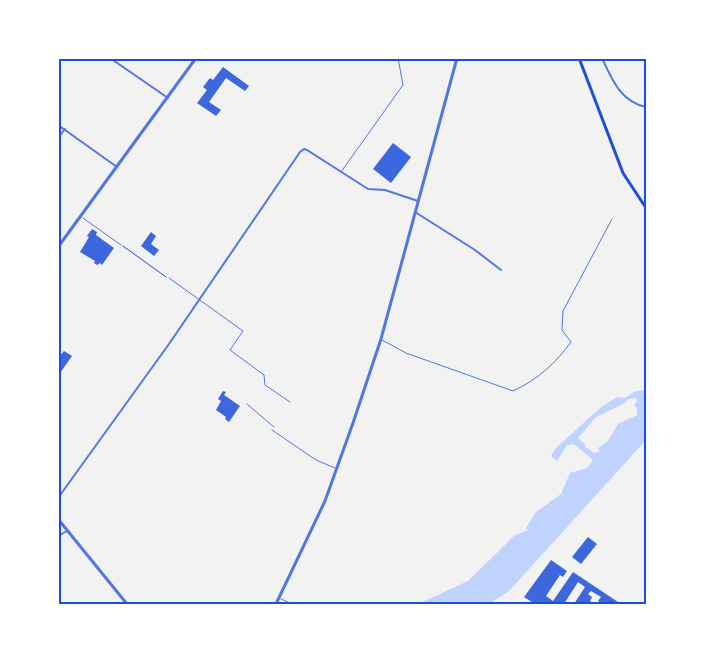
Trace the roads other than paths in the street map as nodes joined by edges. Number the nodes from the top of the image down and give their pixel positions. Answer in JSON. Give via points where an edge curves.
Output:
{"nodes":[{"id":1,"x":110,"y":58,"type":"edge"},
{"id":2,"x":196,"y":58,"type":"edge"},
{"id":3,"x":398,"y":58,"type":"edge"},
{"id":4,"x":457,"y":58,"type":"edge"},
{"id":5,"x":579,"y":58,"type":"edge"},
{"id":6,"x":602,"y":58,"type":"edge"},
{"id":7,"x":168,"y":98,"type":"junction"},
{"id":8,"x":646,"y":107,"type":"edge"},
{"id":9,"x":58,"y":125,"type":"edge"},
{"id":10,"x":65,"y":129,"type":"junction"},
{"id":11,"x":58,"y":138,"type":"edge"},
{"id":12,"x":117,"y":168,"type":"junction"},
{"id":13,"x":341,"y":172,"type":"junction"},
{"id":14,"x":418,"y":201,"type":"junction"},
{"id":15,"x":646,"y":207,"type":"edge"},
{"id":16,"x":415,"y":212,"type":"junction"},
{"id":17,"x":82,"y":216,"type":"junction"},
{"id":18,"x":612,"y":219,"type":"dead end"},
{"id":19,"x":122,"y":245,"type":"road end"},
{"id":20,"x":58,"y":247,"type":"edge"},
{"id":21,"x":501,"y":270,"type":"dead end"},
{"id":22,"x":169,"y":278,"type":"road end"},
{"id":23,"x":198,"y":300,"type":"junction"},
{"id":24,"x":381,"y":339,"type":"junction"},
{"id":25,"x":290,"y":402,"type":"dead end"},
{"id":26,"x":247,"y":404,"type":"dead end"},
{"id":27,"x":274,"y":427,"type":"dead end"},
{"id":28,"x":272,"y":430,"type":"dead end"},
{"id":29,"x":337,"y":469,"type":"junction"},
{"id":30,"x":58,"y":498,"type":"edge"},
{"id":31,"x":58,"y":519,"type":"edge"},
{"id":32,"x":67,"y":531,"type":"junction"},
{"id":33,"x":58,"y":536,"type":"edge"},
{"id":34,"x":279,"y":598,"type":"junction"},
{"id":35,"x":127,"y":604,"type":"edge"},
{"id":36,"x":276,"y":604,"type":"edge"},
{"id":37,"x":292,"y":604,"type":"edge"}],
"edges":[{"from":1,"to":7,"type":"street"},
{"from":2,"to":7,"type":"street"},
{"from":3,"to":13,"type":"lane","via":[[403,85]]},
{"from":4,"to":14,"type":"street"},
{"from":5,"to":15,"type":"main road","via":[[623,173]]},
{"from":6,"to":8,"type":"street","via":[[620,92]]},
{"from":7,"to":12,"type":"street"},
{"from":9,"to":10,"type":"street"},
{"from":10,"to":11,"type":"street"},
{"from":10,"to":12,"type":"street"},
{"from":12,"to":17,"type":"street"},
{"from":13,"to":14,"type":"street","via":[[368,189]]},
{"from":13,"to":23,"type":"street","via":[[304,149]]},
{"from":14,"to":16,"type":"street"},
{"from":16,"to":21,"type":"street"},
{"from":16,"to":24,"type":"street"},
{"from":17,"to":19,"type":"lane"},
{"from":17,"to":20,"type":"street"},
{"from":18,"to":24,"type":"lane","via":[[562,311],[562,330],[571,342],[528,384],[513,391],[406,353]]},
{"from":22,"to":23,"type":"lane"},
{"from":23,"to":25,"type":"lane","via":[[243,331],[230,350],[264,375],[265,385]]},
{"from":23,"to":30,"type":"street"},
{"from":24,"to":29,"type":"street"},
{"from":26,"to":27,"type":"lane"},
{"from":28,"to":29,"type":"lane","via":[[316,460]]},
{"from":29,"to":34,"type":"street"},
{"from":31,"to":32,"type":"street"},
{"from":32,"to":33,"type":"street"},
{"from":32,"to":35,"type":"street"},
{"from":34,"to":36,"type":"street"},
{"from":34,"to":37,"type":"lane"}]}
